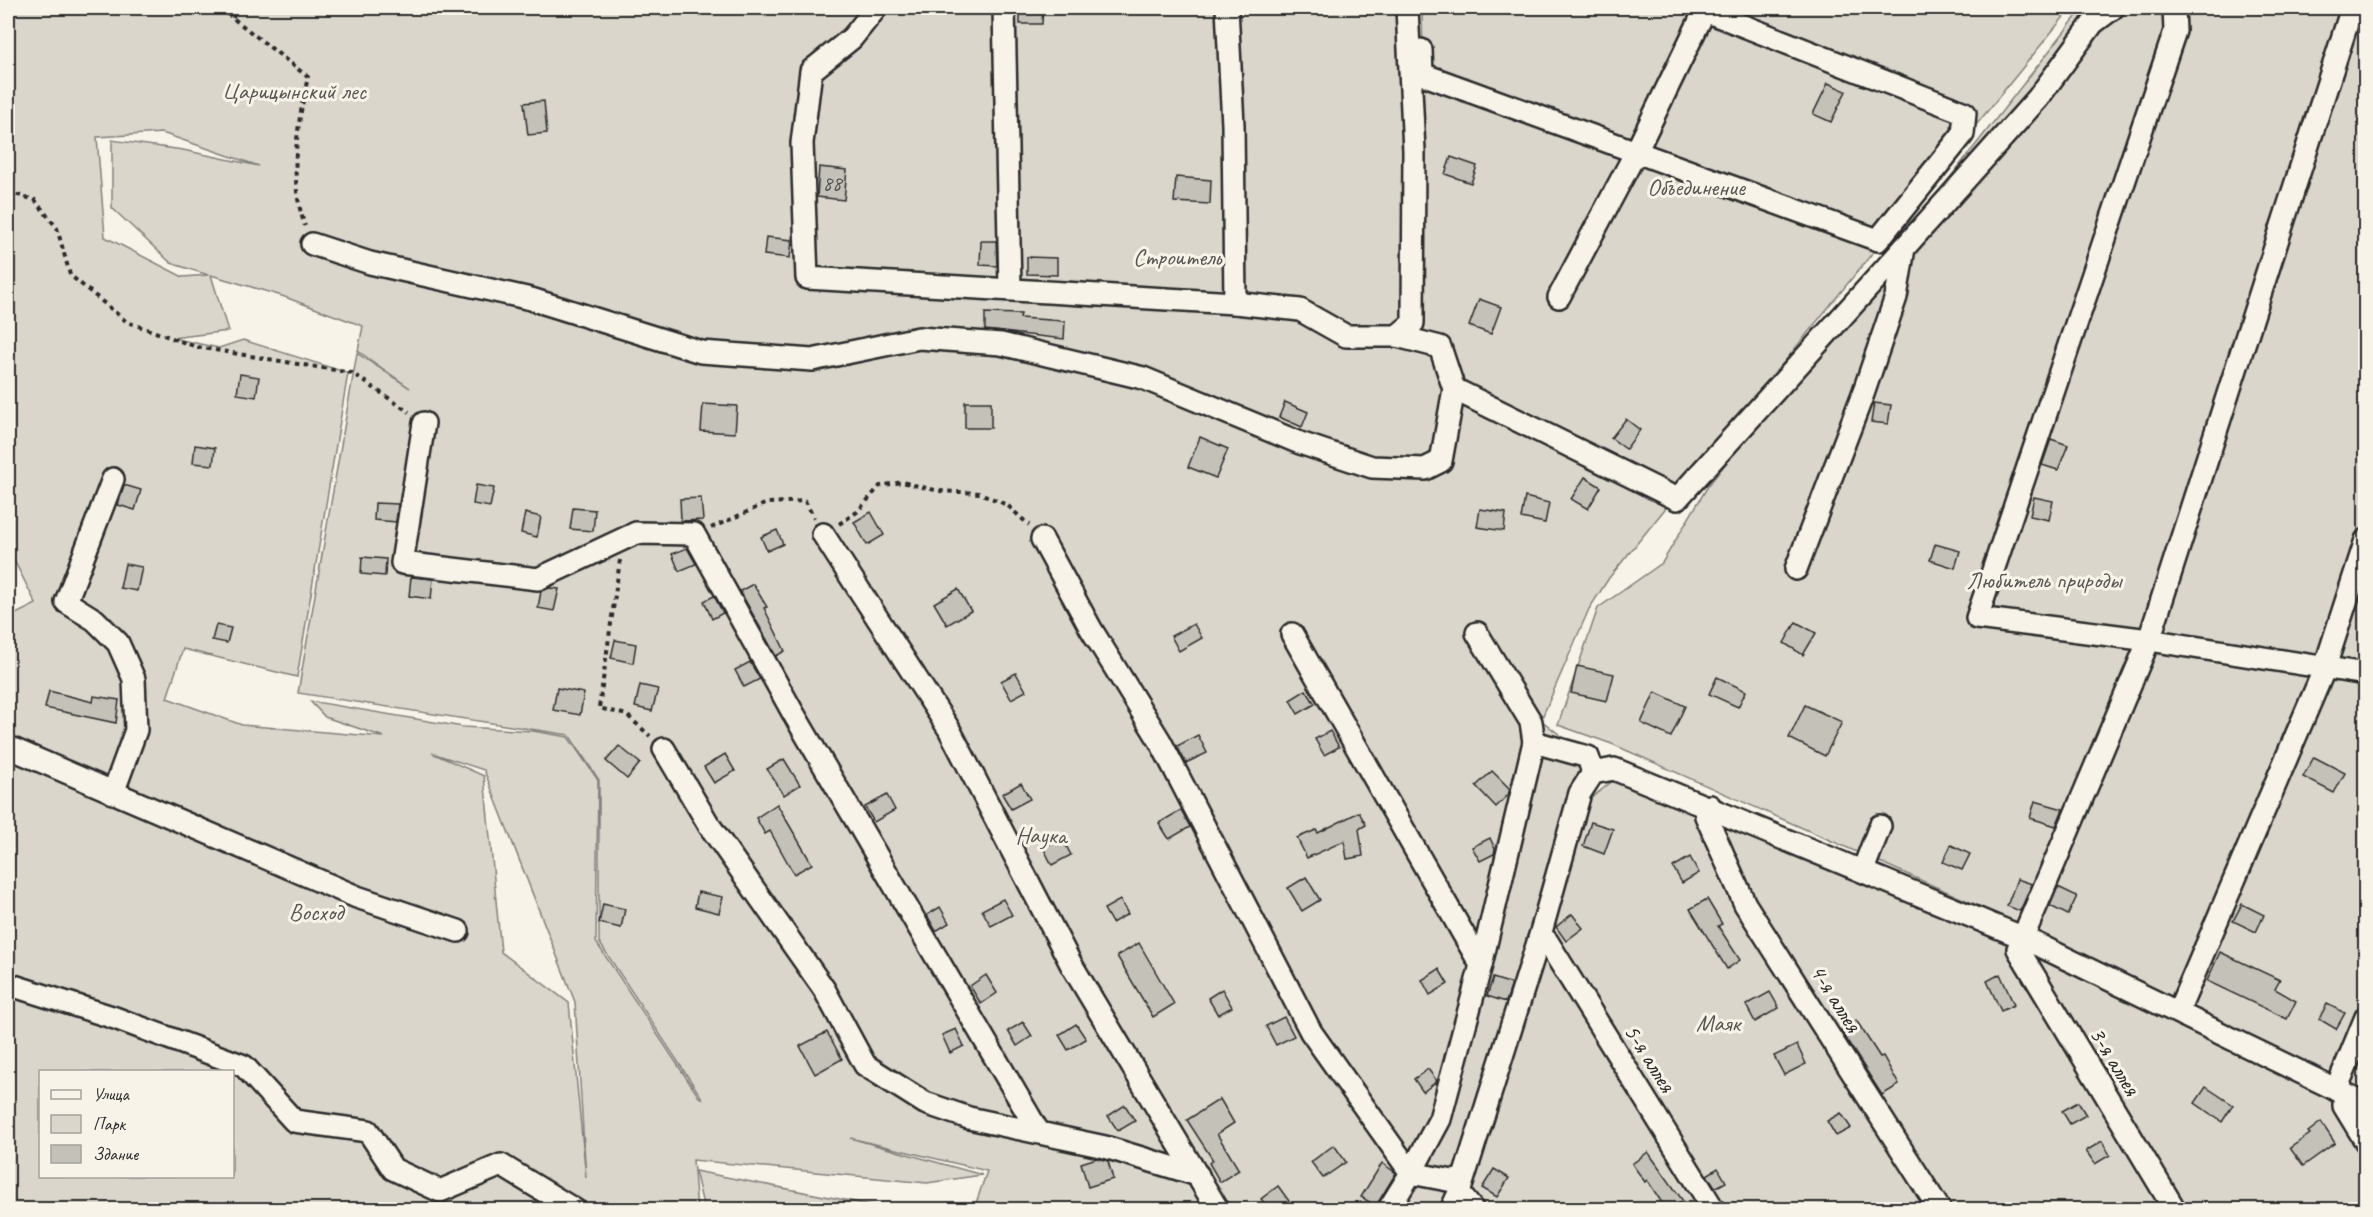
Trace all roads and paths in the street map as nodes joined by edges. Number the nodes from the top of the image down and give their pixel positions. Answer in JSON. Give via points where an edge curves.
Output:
{"nodes":[{"id":1,"x":220,"y":8,"type":"edge"},
{"id":2,"x":236,"y":8,"type":"edge"},
{"id":3,"x":876,"y":8,"type":"edge"},
{"id":4,"x":1004,"y":8,"type":"edge"},
{"id":5,"x":1227,"y":8,"type":"edge"},
{"id":6,"x":1407,"y":8,"type":"edge"},
{"id":7,"x":1420,"y":8,"type":"edge"},
{"id":8,"x":1703,"y":8,"type":"edge"},
{"id":9,"x":2113,"y":8,"type":"edge"},
{"id":10,"x":2174,"y":8,"type":"edge"},
{"id":11,"x":2352,"y":8,"type":"edge"},
{"id":12,"x":233,"y":18,"type":"junction"},
{"id":13,"x":1636,"y":152,"type":"junction"},
{"id":14,"x":8,"y":192,"type":"edge"},
{"id":15,"x":312,"y":244,"type":"joint"},
{"id":16,"x":1904,"y":248,"type":"junction"},
{"id":17,"x":1010,"y":288,"type":"junction"},
{"id":18,"x":1559,"y":297,"type":"dead end"},
{"id":19,"x":1236,"y":303,"type":"junction"},
{"id":20,"x":1397,"y":336,"type":"junction"},
{"id":21,"x":1454,"y":388,"type":"junction"},
{"id":22,"x":424,"y":423,"type":"joint"},
{"id":23,"x":112,"y":478,"type":"dead end"},
{"id":24,"x":694,"y":534,"type":"junction"},
{"id":25,"x":823,"y":534,"type":"junction"},
{"id":26,"x":623,"y":539,"type":"junction"},
{"id":27,"x":1042,"y":539,"type":"joint"},
{"id":28,"x":2366,"y":540,"type":"edge"},
{"id":29,"x":1796,"y":569,"type":"dead end"},
{"id":30,"x":1477,"y":633,"type":"dead end"},
{"id":31,"x":1292,"y":634,"type":"dead end"},
{"id":32,"x":2149,"y":640,"type":"junction"},
{"id":33,"x":2324,"y":670,"type":"junction"},
{"id":34,"x":2366,"y":674,"type":"edge"},
{"id":35,"x":1534,"y":742,"type":"junction"},
{"id":36,"x":8,"y":747,"type":"edge"},
{"id":37,"x":664,"y":749,"type":"joint"},
{"id":38,"x":1593,"y":773,"type":"junction"},
{"id":39,"x":114,"y":793,"type":"junction"},
{"id":40,"x":1710,"y":806,"type":"junction"},
{"id":41,"x":1880,"y":826,"type":"dead end"},
{"id":42,"x":1863,"y":870,"type":"junction"},
{"id":43,"x":458,"y":931,"type":"dead end"},
{"id":44,"x":1539,"y":939,"type":"junction"},
{"id":45,"x":2024,"y":939,"type":"junction"},
{"id":46,"x":1481,"y":965,"type":"junction"},
{"id":47,"x":8,"y":987,"type":"edge"},
{"id":48,"x":2178,"y":1012,"type":"junction"},
{"id":49,"x":2366,"y":1017,"type":"edge"},
{"id":50,"x":2340,"y":1092,"type":"junction"},
{"id":51,"x":2366,"y":1104,"type":"edge"},
{"id":52,"x":1038,"y":1131,"type":"junction"},
{"id":53,"x":2366,"y":1142,"type":"edge"},
{"id":54,"x":1411,"y":1173,"type":"junction"},
{"id":55,"x":1198,"y":1175,"type":"junction"},
{"id":56,"x":1457,"y":1194,"type":"edge"},
{"id":57,"x":575,"y":1209,"type":"edge"},
{"id":58,"x":1218,"y":1209,"type":"edge"},
{"id":59,"x":1388,"y":1209,"type":"edge"},
{"id":60,"x":1473,"y":1209,"type":"edge"},
{"id":61,"x":1714,"y":1209,"type":"edge"},
{"id":62,"x":1940,"y":1209,"type":"edge"},
{"id":63,"x":2175,"y":1209,"type":"edge"}],
"edges":[{"from":1,"to":12,"type":"path"},
{"from":2,"to":12,"type":"path"},
{"from":3,"to":17,"type":"street","via":[[852,38],[811,71],[802,143],[807,278]]},
{"from":4,"to":17,"type":"street"},
{"from":5,"to":19,"type":"street"},
{"from":6,"to":20,"type":"street","via":[[1414,151],[1413,323]]},
{"from":7,"to":13,"type":"street","via":[[1422,74]]},
{"from":8,"to":13,"type":"street"},
{"from":8,"to":13,"type":"street","via":[[1965,113],[1963,134],[1878,240]]},
{"from":9,"to":16,"type":"street","via":[[2093,23],[2038,98]]},
{"from":10,"to":32,"type":"street","via":[[2175,31],[1977,618]]},
{"from":11,"to":32,"type":"street"},
{"from":12,"to":15,"type":"path","via":[[308,77],[295,144],[296,202]]},
{"from":13,"to":18,"type":"street"},
{"from":14,"to":22,"type":"path","via":[[35,200],[57,228],[70,274],[127,322],[197,347],[352,373]]},
{"from":15,"to":21,"type":"street","via":[[370,262],[531,299],[701,352],[812,360],[919,338],[1001,344],[1143,378],[1300,443],[1372,468],[1425,469],[1441,461]]},
{"from":16,"to":21,"type":"street","via":[[1677,499]]},
{"from":16,"to":29,"type":"street","via":[[1892,308]]},
{"from":17,"to":19,"type":"street"},
{"from":19,"to":20,"type":"street","via":[[1300,310],[1346,336]]},
{"from":20,"to":21,"type":"street","via":[[1440,347]]},
{"from":22,"to":26,"type":"street","via":[[402,563],[538,579]]},
{"from":23,"to":39,"type":"street","via":[[66,602],[95,620],[118,643],[134,679],[136,730]]},
{"from":24,"to":25,"type":"path","via":[[767,503],[805,501]]},
{"from":24,"to":26,"type":"street","via":[[636,533]]},
{"from":24,"to":52,"type":"street","via":[[792,711]]},
{"from":25,"to":27,"type":"path","via":[[857,512],[880,486],[902,482],[939,491],[980,493],[1007,505]]},
{"from":25,"to":55,"type":"street","via":[[949,729],[1071,964]]},
{"from":26,"to":37,"type":"path","via":[[599,708],[627,715]]},
{"from":27,"to":54,"type":"street","via":[[1091,629],[1160,741],[1311,1032]]},
{"from":28,"to":33,"type":"street"},
{"from":30,"to":35,"type":"street","via":[[1531,722]]},
{"from":31,"to":46,"type":"street"},
{"from":32,"to":33,"type":"street"},
{"from":32,"to":45,"type":"street"},
{"from":33,"to":34,"type":"street"},
{"from":33,"to":48,"type":"street"},
{"from":35,"to":38,"type":"street","via":[[1587,757]]},
{"from":35,"to":46,"type":"street"},
{"from":36,"to":39,"type":"street"},
{"from":37,"to":52,"type":"street","via":[[709,825],[824,989],[865,1065],[925,1103],[969,1118]]},
{"from":38,"to":40,"type":"street","via":[[1614,769]]},
{"from":38,"to":44,"type":"street","via":[[1580,793]]},
{"from":39,"to":43,"type":"street","via":[[357,897]]},
{"from":40,"to":42,"type":"street"},
{"from":40,"to":62,"type":"street","name":"4-я аллея","via":[[1706,816],[1746,904]]},
{"from":41,"to":42,"type":"street"},
{"from":42,"to":45,"type":"street"},
{"from":44,"to":56,"type":"street"},
{"from":44,"to":61,"type":"street","name":"5-я аллея","via":[[1548,941]]},
{"from":45,"to":48,"type":"street"},
{"from":45,"to":63,"type":"street","name":"3-я аллея","via":[[2018,949]]},
{"from":46,"to":54,"type":"street","via":[[1440,1119]]},
{"from":47,"to":57,"type":"street","via":[[115,1018],[244,1066],[294,1121],[368,1131],[393,1169],[440,1191],[501,1165]]},
{"from":48,"to":50,"type":"street"},
{"from":49,"to":50,"type":"street"},
{"from":50,"to":51,"type":"street"},
{"from":50,"to":53,"type":"street","via":[[2343,1106]]},
{"from":52,"to":55,"type":"street"},
{"from":54,"to":56,"type":"street","via":[[1453,1181]]},
{"from":54,"to":59,"type":"street"},
{"from":55,"to":58,"type":"street"},
{"from":56,"to":60,"type":"street"}]}
